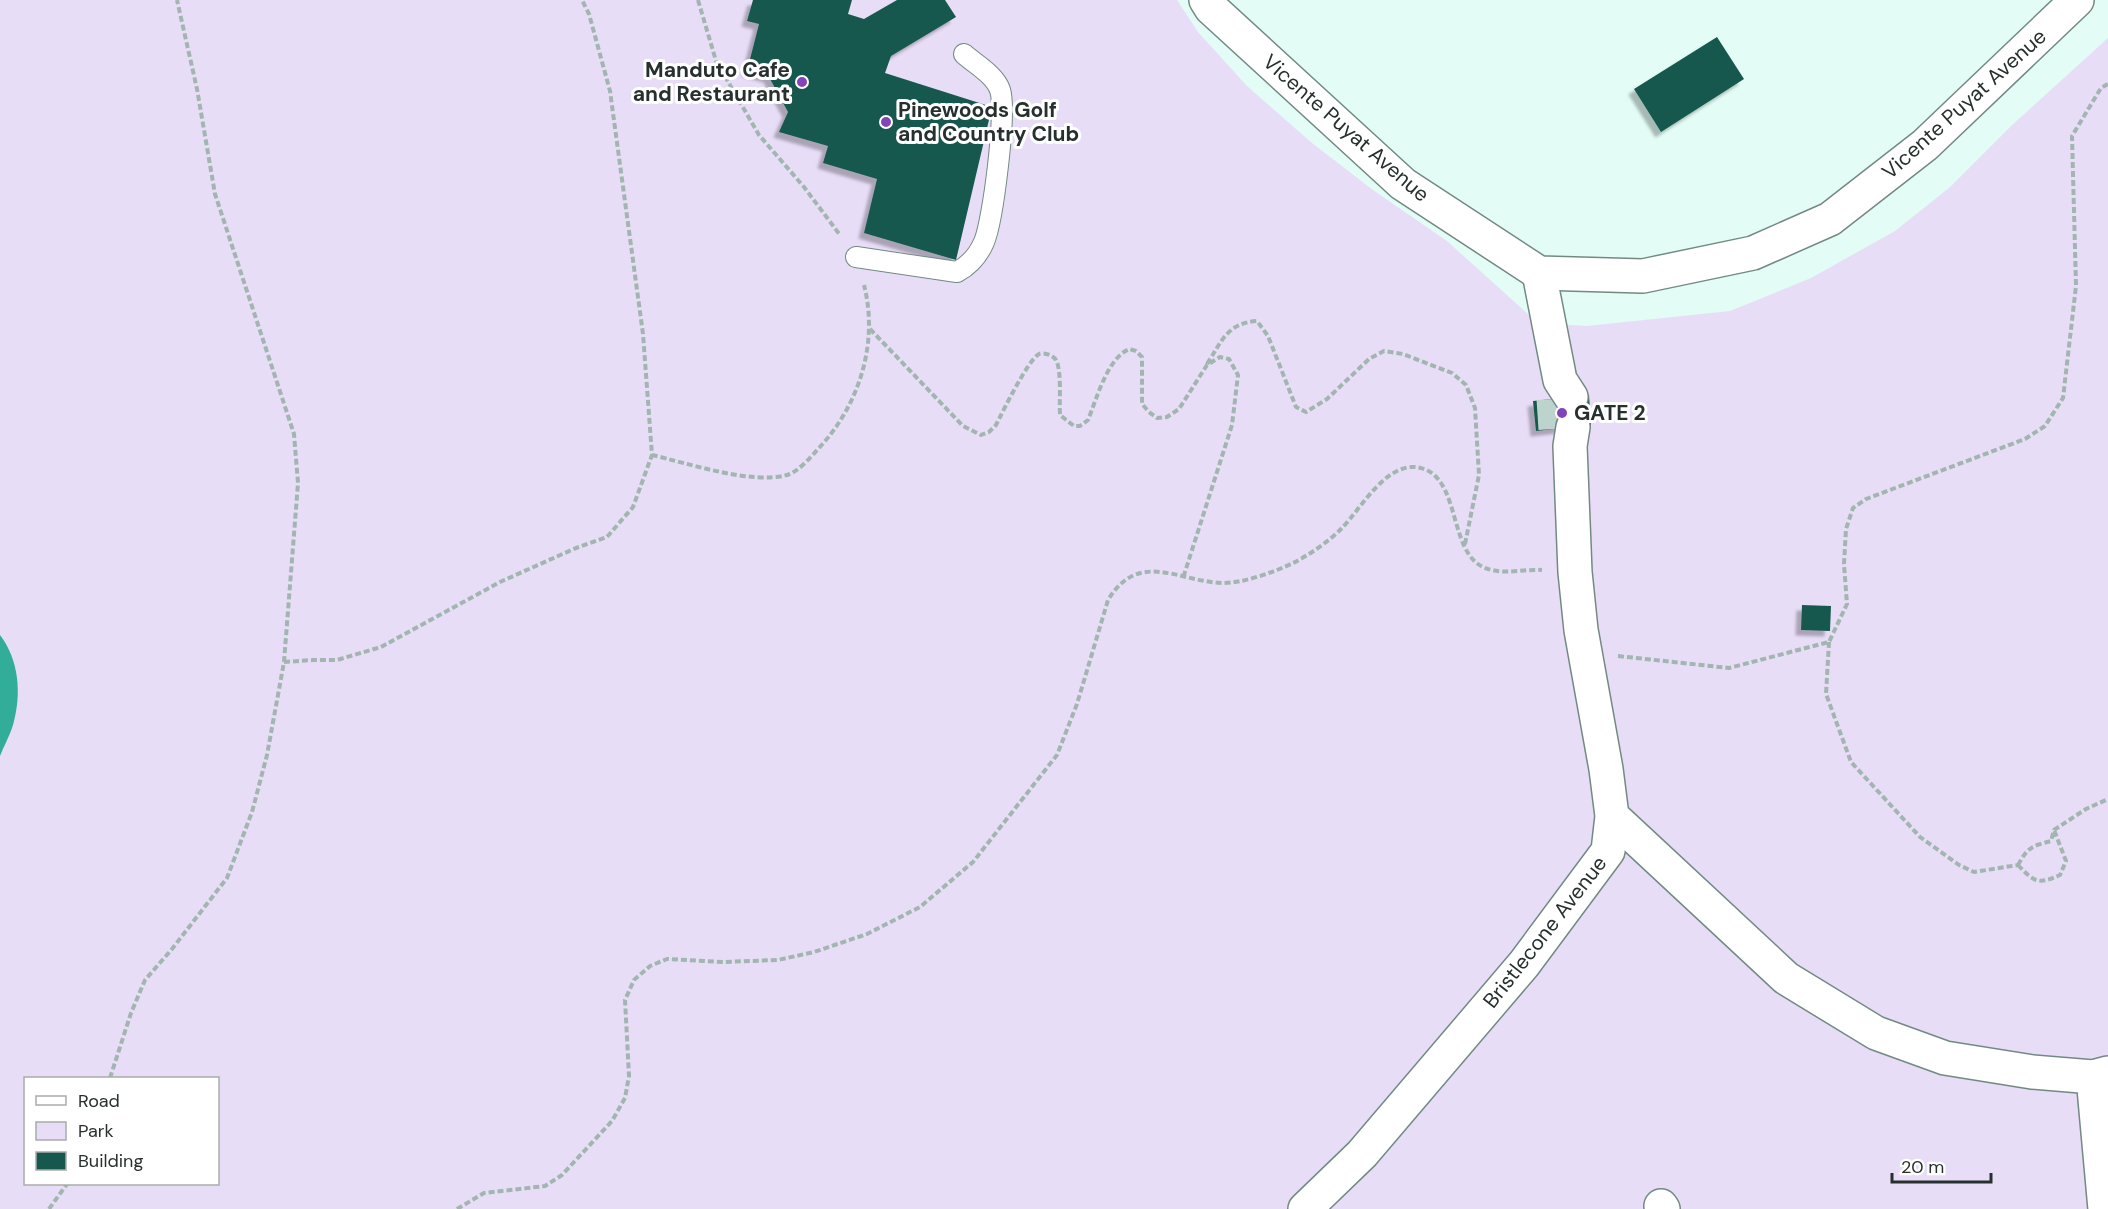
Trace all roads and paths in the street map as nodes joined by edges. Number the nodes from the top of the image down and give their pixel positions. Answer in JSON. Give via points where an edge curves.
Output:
{"nodes":[{"id":1,"x":177,"y":0,"type":"edge"},
{"id":2,"x":582,"y":0,"type":"edge"},
{"id":3,"x":698,"y":0,"type":"edge"},
{"id":4,"x":1206,"y":0,"type":"edge"},
{"id":5,"x":2078,"y":0,"type":"edge"},
{"id":6,"x":964,"y":54,"type":"dead end"},
{"id":7,"x":2108,"y":84,"type":"edge"},
{"id":8,"x":856,"y":257,"type":"junction"},
{"id":9,"x":1539,"y":273,"type":"junction"},
{"id":10,"x":870,"y":329,"type":"junction"},
{"id":11,"x":1207,"y":365,"type":"junction"},
{"id":12,"x":652,"y":455,"type":"junction"},
{"id":13,"x":1464,"y":546,"type":"junction"},
{"id":14,"x":1575,"y":572,"type":"junction"},
{"id":15,"x":1184,"y":575,"type":"junction"},
{"id":16,"x":1829,"y":642,"type":"junction"},
{"id":17,"x":1584,"y":652,"type":"junction"},
{"id":18,"x":284,"y":662,"type":"junction"},
{"id":19,"x":2108,"y":799,"type":"edge"},
{"id":20,"x":1612,"y":816,"type":"junction"},
{"id":21,"x":2054,"y":830,"type":"junction"},
{"id":22,"x":2018,"y":865,"type":"junction"},
{"id":23,"x":2100,"y":1075,"type":"edge"},
{"id":24,"x":110,"y":1077,"type":"edge"},
{"id":25,"x":66,"y":1185,"type":"edge"},
{"id":26,"x":49,"y":1209,"type":"edge"},
{"id":27,"x":457,"y":1209,"type":"edge"},
{"id":28,"x":1305,"y":1209,"type":"edge"},
{"id":29,"x":2105,"y":1209,"type":"edge"}],
"edges":[{"from":1,"to":18,"type":"path","via":[[215,194],[294,434],[298,483]]},
{"from":2,"to":12,"type":"path","via":[[610,91],[644,333]]},
{"from":3,"to":8,"type":"path","via":[[716,61],[759,135]]},
{"from":4,"to":9,"type":"street","name":"Vicente Puyat Avenue","via":[[1403,184]]},
{"from":5,"to":9,"type":"street","name":"Vicente Puyat Avenue","via":[[1925,145],[1830,219],[1753,253],[1643,276]]},
{"from":6,"to":8,"type":"lane","via":[[995,81],[1000,89],[1002,112],[995,186],[986,239],[979,253],[970,265],[957,272]]},
{"from":7,"to":16,"type":"path","via":[[2101,88],[2072,136],[2076,286],[2062,398],[2045,426],[2025,439],[1866,499],[1853,508],[1845,529],[1847,604]]},
{"from":8,"to":10,"type":"path"},
{"from":9,"to":14,"type":"street","name":"Bristlecone Avenue","via":[[1563,413]]},
{"from":10,"to":11,"type":"path","via":[[963,426],[981,435],[996,425],[1038,354],[1045,353],[1056,360],[1060,415],[1074,426],[1088,420],[1113,361],[1122,352],[1129,349],[1142,357],[1142,404],[1157,417],[1167,417],[1179,410]]},
{"from":10,"to":12,"type":"path","via":[[866,362],[848,408],[829,438],[788,475],[740,475]]},
{"from":11,"to":13,"type":"path","via":[[1229,330],[1243,322],[1257,321],[1268,336],[1296,407],[1306,412],[1384,351],[1452,373],[1466,385],[1475,408],[1479,475]]},
{"from":11,"to":15,"type":"path","via":[[1220,357],[1229,358],[1238,375],[1238,388],[1232,425]]},
{"from":12,"to":18,"type":"path","via":[[633,507],[607,537],[500,582],[381,647],[337,660]]},
{"from":13,"to":14,"type":"path","via":[[1472,558],[1490,570]]},
{"from":13,"to":15,"type":"path","via":[[1437,476],[1424,468],[1406,467],[1390,474],[1342,528],[1294,562],[1223,583]]},
{"from":14,"to":17,"type":"street","name":"Bristlecone Avenue"},
{"from":15,"to":27,"type":"path","via":[[1147,570],[1127,578],[1115,589],[1057,755],[973,862],[946,887],[920,907],[867,934],[814,952],[778,960],[667,958],[650,966],[634,980],[625,1000],[629,1076],[625,1098],[612,1121],[562,1175],[546,1186],[484,1193]]},
{"from":16,"to":17,"type":"path","via":[[1729,668]]},
{"from":16,"to":22,"type":"path","via":[[1827,694],[1851,762],[1920,837],[1959,865],[1974,872]]},
{"from":17,"to":20,"type":"street","name":"Bristlecone Avenue"},
{"from":18,"to":24,"type":"path","via":[[252,812],[227,878],[145,980]]},
{"from":19,"to":21,"type":"path"},
{"from":20,"to":23,"type":"street","via":[[1786,978],[1875,1033],[1945,1058],[2032,1072]]},
{"from":20,"to":28,"type":"street","name":"Bristlecone Avenue","via":[[1608,851],[1524,964],[1362,1154]]},
{"from":21,"to":22,"type":"path","via":[[2051,842],[2026,851]]},
{"from":21,"to":22,"type":"path","via":[[2066,861],[2060,875],[2045,882],[2032,879]]},
{"from":23,"to":29,"type":"street"},
{"from":25,"to":26,"type":"path"}]}
